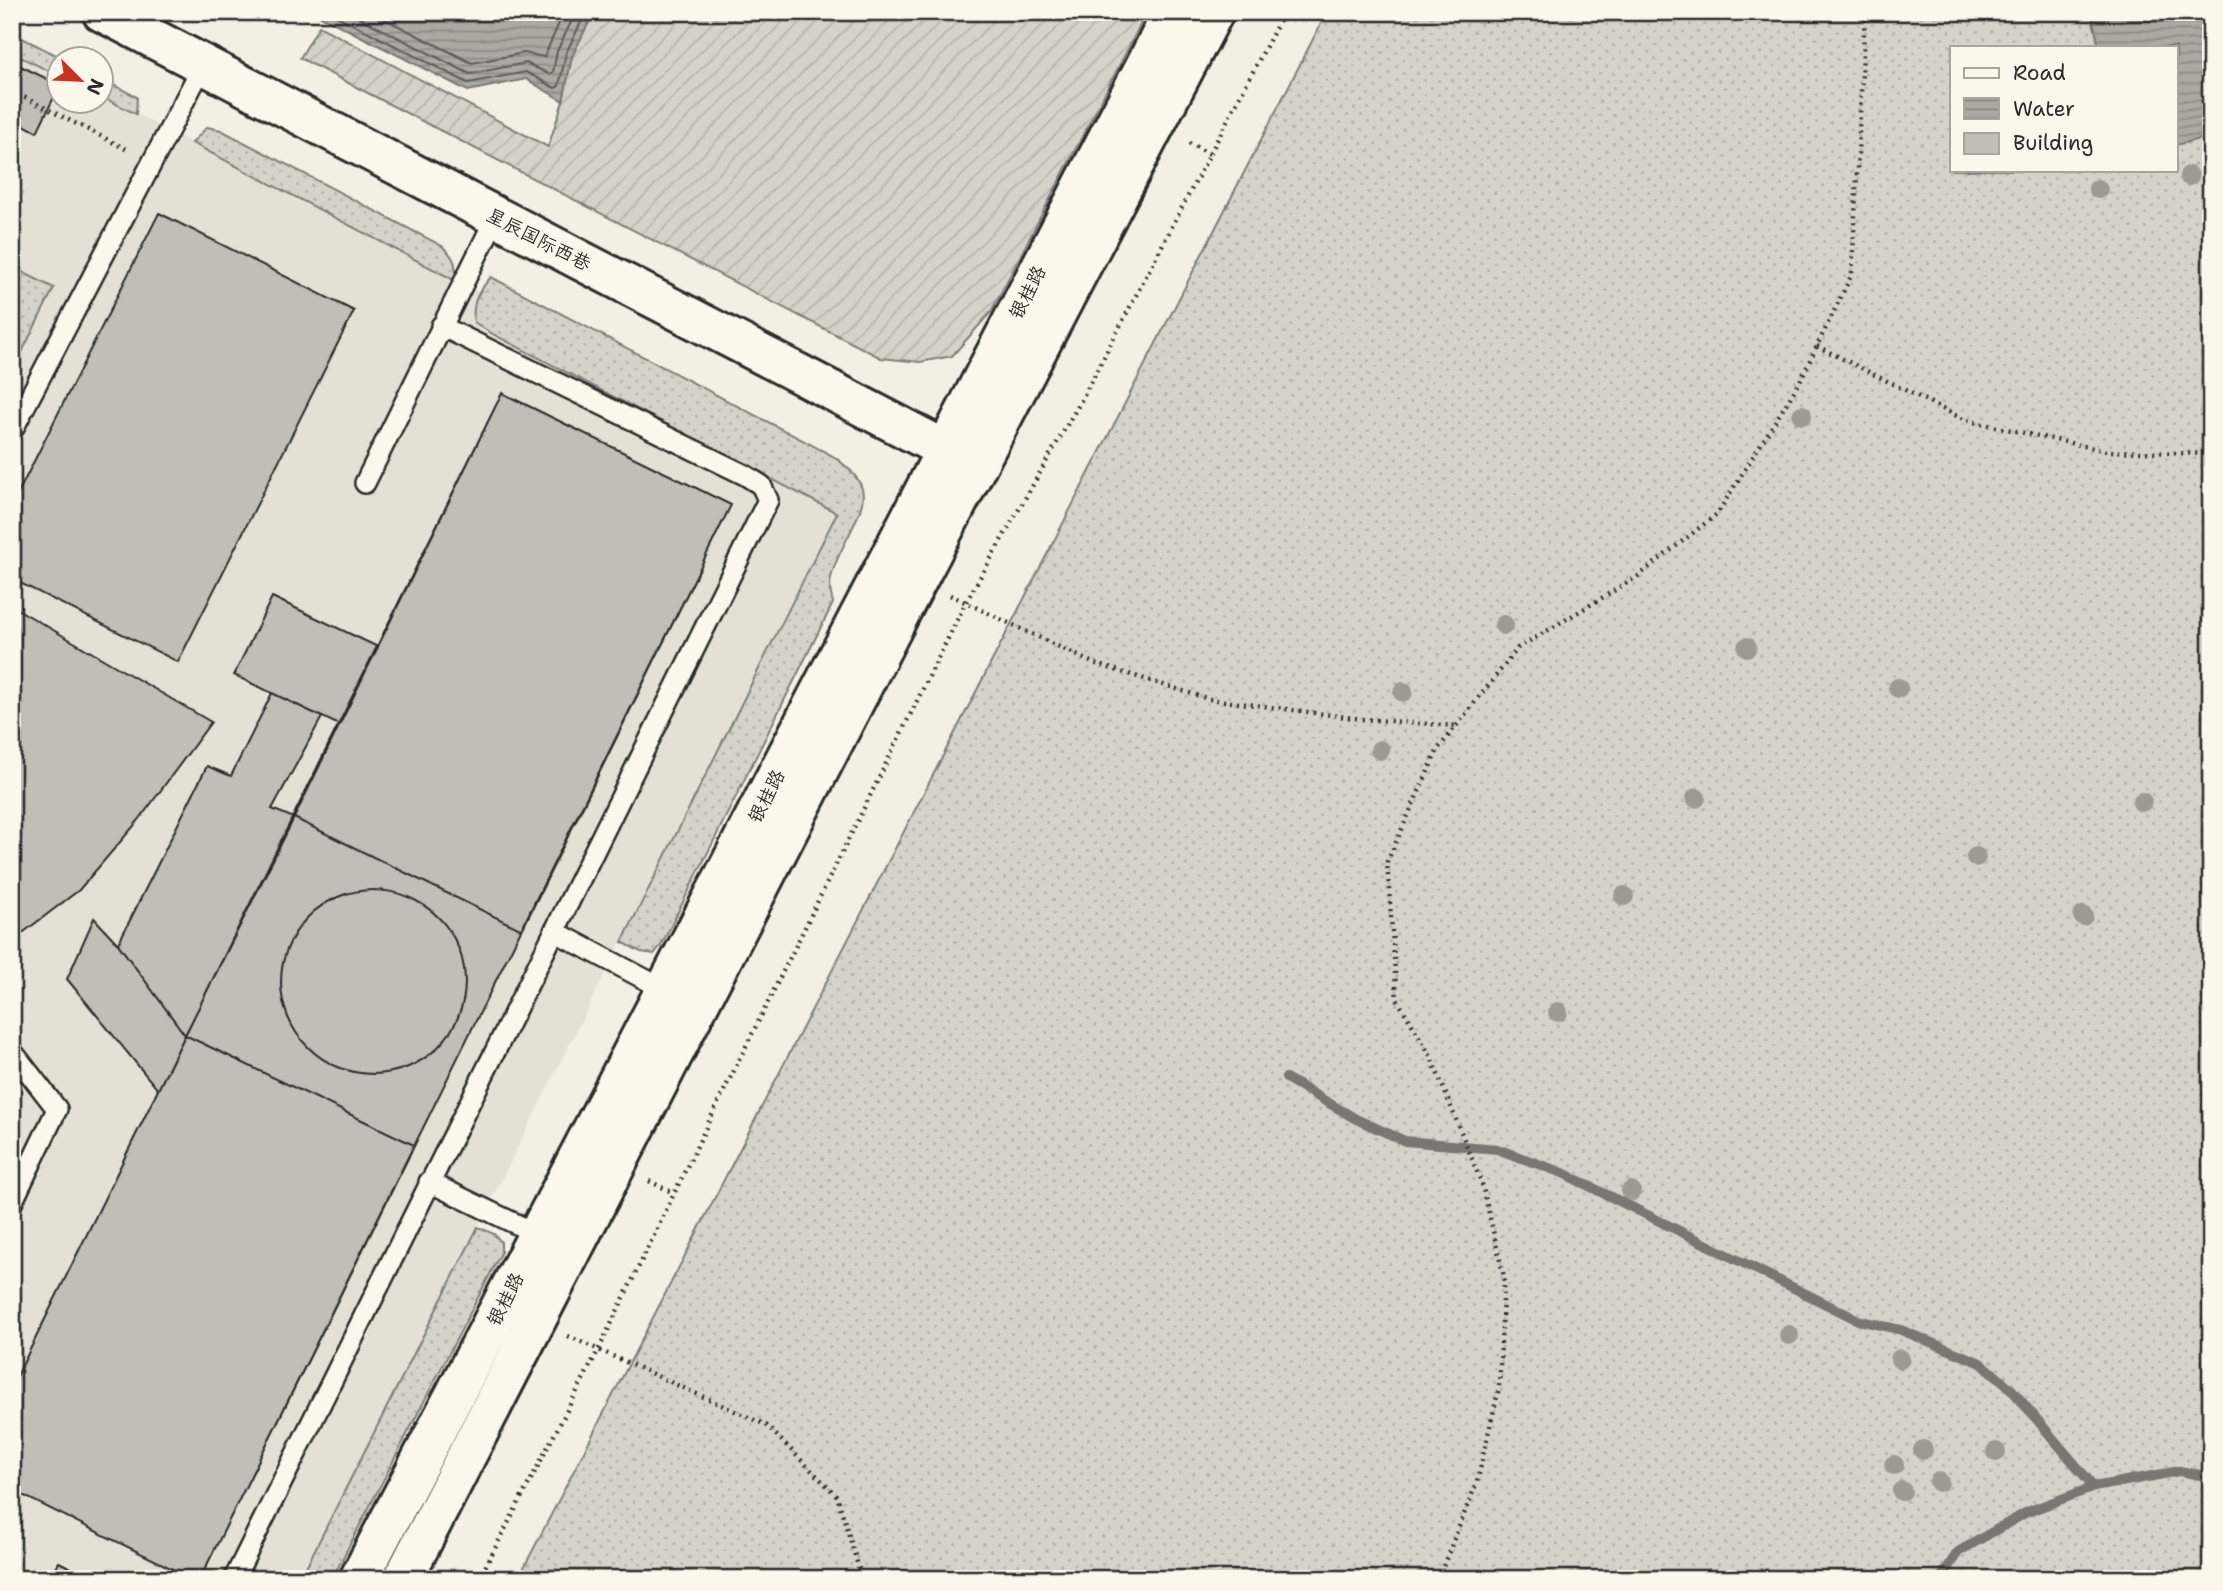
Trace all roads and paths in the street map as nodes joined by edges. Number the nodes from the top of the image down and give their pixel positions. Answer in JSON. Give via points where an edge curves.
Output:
{"nodes":[{"id":1,"x":102,"y":12,"type":"edge"},
{"id":2,"x":1173,"y":12,"type":"edge"},
{"id":3,"x":1214,"y":12,"type":"edge"},
{"id":4,"x":1284,"y":12,"type":"edge"},
{"id":5,"x":1865,"y":12,"type":"edge"},
{"id":6,"x":203,"y":65,"type":"junction"},
{"id":7,"x":12,"y":91,"type":"edge"},
{"id":8,"x":152,"y":162,"type":"junction"},
{"id":9,"x":496,"y":217,"type":"junction"},
{"id":10,"x":441,"y":326,"type":"junction"},
{"id":11,"x":1817,"y":346,"type":"junction"},
{"id":12,"x":12,"y":431,"type":"edge"},
{"id":13,"x":2211,"y":454,"type":"edge"},
{"id":14,"x":961,"y":458,"type":"junction"},
{"id":15,"x":365,"y":483,"type":"dead end"},
{"id":16,"x":918,"y":579,"type":"junction"},
{"id":17,"x":966,"y":602,"type":"junction"},
{"id":18,"x":1456,"y":726,"type":"junction"},
{"id":19,"x":554,"y":931,"type":"junction"},
{"id":20,"x":681,"y":999,"type":"junction"},
{"id":21,"x":12,"y":1051,"type":"edge"},
{"id":22,"x":429,"y":1182,"type":"junction"},
{"id":23,"x":12,"y":1203,"type":"edge"},
{"id":24,"x":538,"y":1235,"type":"junction"},
{"id":25,"x":572,"y":1251,"type":"junction"},
{"id":26,"x":536,"y":1321,"type":"junction"},
{"id":27,"x":599,"y":1349,"type":"junction"},
{"id":28,"x":234,"y":1579,"type":"edge"},
{"id":29,"x":359,"y":1579,"type":"edge"},
{"id":30,"x":403,"y":1579,"type":"edge"},
{"id":31,"x":479,"y":1579,"type":"edge"},
{"id":32,"x":862,"y":1579,"type":"edge"},
{"id":33,"x":1438,"y":1579,"type":"edge"}],
"edges":[{"from":1,"to":6,"type":"street","name":"星辰国际西巷"},
{"from":2,"to":14,"type":"street","name":"银桂路"},
{"from":3,"to":14,"type":"street","name":"银桂路"},
{"from":4,"to":17,"type":"path","via":[[1082,399]]},
{"from":5,"to":11,"type":"path","via":[[1852,274]]},
{"from":6,"to":8,"type":"lane"},
{"from":6,"to":9,"type":"street","name":"星辰国际西巷"},
{"from":7,"to":8,"type":"path"},
{"from":8,"to":12,"type":"lane"},
{"from":9,"to":10,"type":"lane"},
{"from":9,"to":14,"type":"street","name":"星辰国际西巷"},
{"from":10,"to":15,"type":"lane"},
{"from":10,"to":19,"type":"lane","via":[[744,475],[761,485],[768,500]]},
{"from":11,"to":13,"type":"path","via":[[1965,419],[2107,451]]},
{"from":11,"to":18,"type":"path","via":[[1798,385],[1717,513],[1637,577],[1517,648]]},
{"from":14,"to":16,"type":"street","name":"银桂路"},
{"from":14,"to":20,"type":"street","name":"银桂路"},
{"from":16,"to":17,"type":"path"},
{"from":16,"to":20,"type":"street","name":"银桂路"},
{"from":17,"to":18,"type":"path","via":[[1093,663],[1209,699]]},
{"from":17,"to":27,"type":"path"},
{"from":18,"to":33,"type":"path","via":[[1437,749],[1387,862],[1398,999],[1431,1058],[1482,1184],[1504,1278],[1499,1388],[1477,1482]]},
{"from":19,"to":20,"type":"lane"},
{"from":19,"to":22,"type":"lane"},
{"from":20,"to":24,"type":"street","name":"银桂路"},
{"from":20,"to":25,"type":"street","name":"银桂路"},
{"from":21,"to":23,"type":"lane","via":[[57,1109]]},
{"from":22,"to":24,"type":"lane"},
{"from":22,"to":28,"type":"lane"},
{"from":24,"to":25,"type":"lane"},
{"from":24,"to":29,"type":"street","name":"银桂路"},
{"from":25,"to":26,"type":"street","name":"银桂路"},
{"from":26,"to":27,"type":"path"},
{"from":26,"to":30,"type":"street","name":"银桂路"},
{"from":27,"to":31,"type":"path"},
{"from":27,"to":32,"type":"path","via":[[766,1425],[837,1496]]}]}
